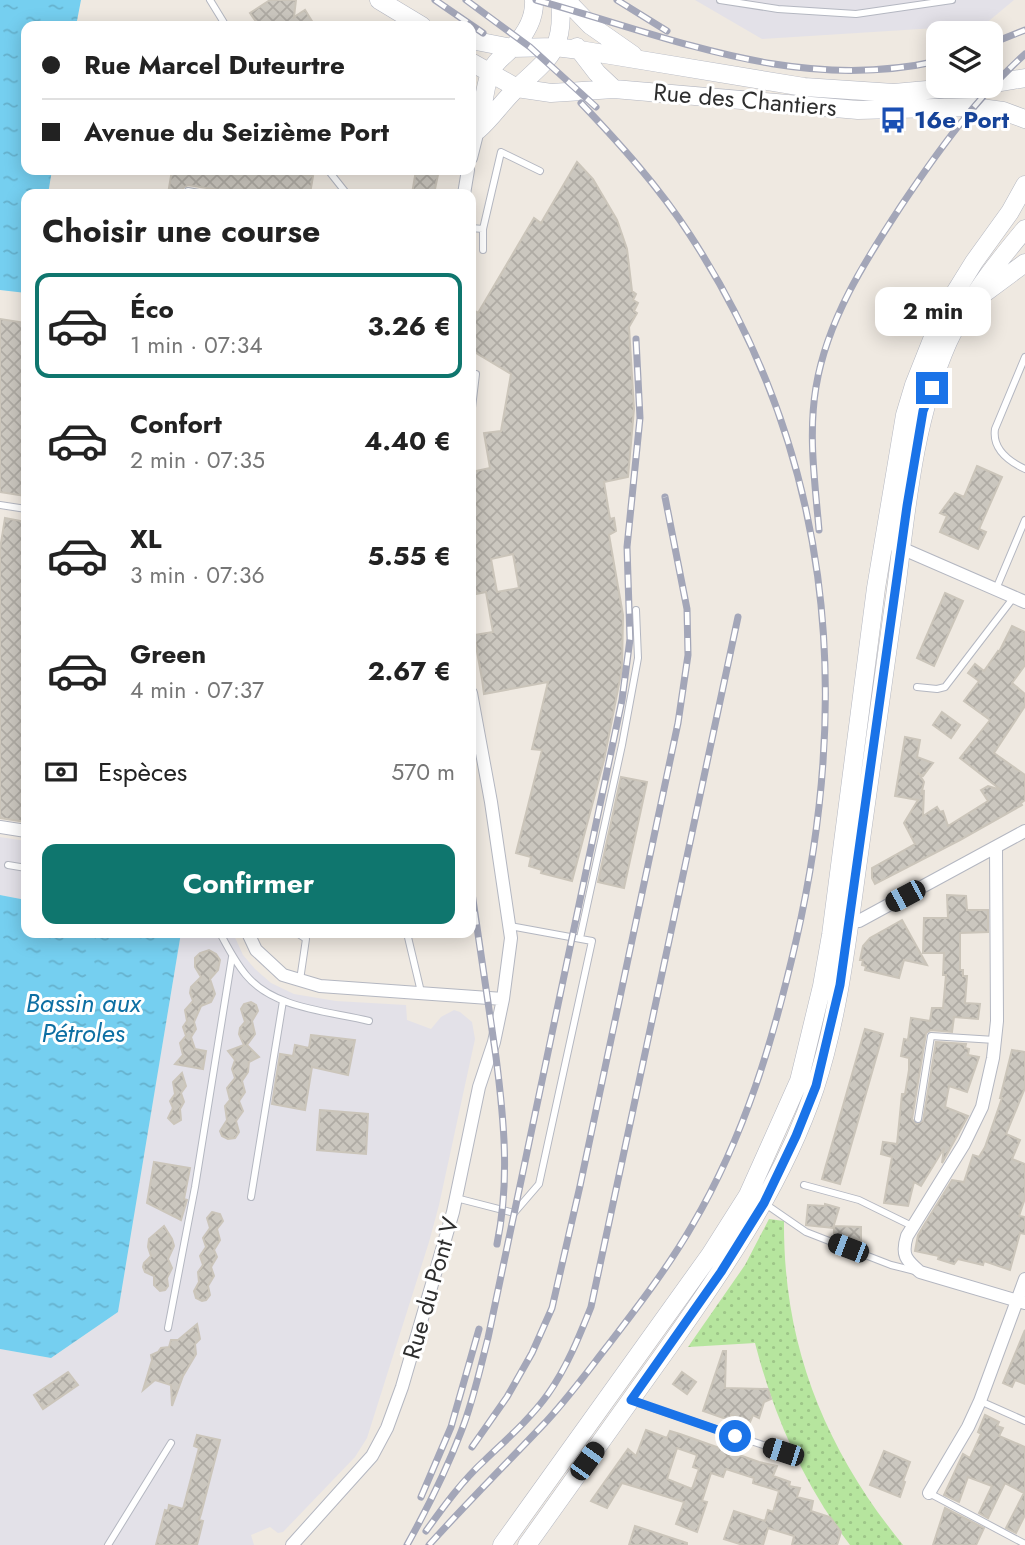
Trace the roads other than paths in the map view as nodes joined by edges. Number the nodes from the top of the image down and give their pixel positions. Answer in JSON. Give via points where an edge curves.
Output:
{"nodes":[{"id":1,"x":210,"y":0,"type":"edge"},
{"id":2,"x":379,"y":0,"type":"edge"},
{"id":3,"x":534,"y":0,"type":"edge"},
{"id":4,"x":547,"y":0,"type":"edge"},
{"id":5,"x":560,"y":0,"type":"edge"},
{"id":6,"x":566,"y":0,"type":"edge"},
{"id":7,"x":720,"y":0,"type":"edge"},
{"id":8,"x":952,"y":0,"type":"edge"},
{"id":9,"x":223,"y":21,"type":"edge"},
{"id":10,"x":414,"y":21,"type":"edge"},
{"id":11,"x":562,"y":27,"type":"junction"},
{"id":12,"x":476,"y":42,"type":"edge"},
{"id":13,"x":555,"y":47,"type":"junction"},
{"id":14,"x":512,"y":48,"type":"junction"},
{"id":15,"x":476,"y":49,"type":"edge"},
{"id":16,"x":580,"y":50,"type":"junction"},
{"id":17,"x":639,"y":59,"type":"junction"},
{"id":18,"x":476,"y":65,"type":"edge"},
{"id":19,"x":490,"y":73,"type":"junction"},
{"id":20,"x":1025,"y":78,"type":"edge"},
{"id":21,"x":1003,"y":82,"type":"edge"},
{"id":22,"x":517,"y":89,"type":"junction"},
{"id":23,"x":614,"y":89,"type":"junction"},
{"id":24,"x":926,"y":90,"type":"edge"},
{"id":25,"x":1025,"y":119,"type":"edge"},
{"id":26,"x":476,"y":131,"type":"edge"},
{"id":27,"x":476,"y":134,"type":"edge"},
{"id":28,"x":540,"y":171,"type":"dead end"},
{"id":29,"x":332,"y":175,"type":"edge"},
{"id":30,"x":1025,"y":185,"type":"edge"},
{"id":31,"x":343,"y":189,"type":"edge"},
{"id":32,"x":476,"y":228,"type":"edge"},
{"id":33,"x":483,"y":229,"type":"junction"},
{"id":34,"x":1025,"y":229,"type":"edge"},
{"id":35,"x":483,"y":250,"type":"dead end"},
{"id":36,"x":1025,"y":263,"type":"edge"},
{"id":37,"x":970,"y":304,"type":"junction"},
{"id":38,"x":1025,"y":356,"type":"edge"},
{"id":39,"x":1025,"y":469,"type":"edge"},
{"id":40,"x":0,"y":505,"type":"edge"},
{"id":41,"x":21,"y":508,"type":"edge"},
{"id":42,"x":1025,"y":520,"type":"edge"},
{"id":43,"x":884,"y":540,"type":"junction"},
{"id":44,"x":901,"y":548,"type":"junction"},
{"id":45,"x":996,"y":589,"type":"junction"},
{"id":46,"x":1019,"y":600,"type":"edge"},
{"id":47,"x":636,"y":610,"type":"dead end"},
{"id":48,"x":917,"y":687,"type":"dead end"},
{"id":49,"x":476,"y":723,"type":"edge"},
{"id":50,"x":0,"y":827,"type":"edge"},
{"id":51,"x":21,"y":830,"type":"edge"},
{"id":52,"x":1025,"y":831,"type":"edge"},
{"id":53,"x":996,"y":847,"type":"junction"},
{"id":54,"x":8,"y":866,"type":"dead end"},
{"id":55,"x":21,"y":867,"type":"edge"},
{"id":56,"x":849,"y":922,"type":"junction"},
{"id":57,"x":510,"y":926,"type":"junction"},
{"id":58,"x":222,"y":938,"type":"edge"},
{"id":59,"x":250,"y":938,"type":"edge"},
{"id":60,"x":304,"y":938,"type":"edge"},
{"id":61,"x":408,"y":938,"type":"edge"},
{"id":62,"x":580,"y":938,"type":"junction"},
{"id":63,"x":232,"y":957,"type":"junction"},
{"id":64,"x":300,"y":980,"type":"junction"},
{"id":65,"x":421,"y":992,"type":"junction"},
{"id":66,"x":503,"y":999,"type":"junction"},
{"id":67,"x":283,"y":1001,"type":"junction"},
{"id":68,"x":369,"y":1021,"type":"dead end"},
{"id":69,"x":995,"y":1040,"type":"junction"},
{"id":70,"x":918,"y":1119,"type":"dead end"},
{"id":71,"x":804,"y":1185,"type":"dead end"},
{"id":72,"x":251,"y":1197,"type":"dead end"},
{"id":73,"x":456,"y":1198,"type":"junction"},
{"id":74,"x":764,"y":1203,"type":"junction"},
{"id":75,"x":912,"y":1226,"type":"junction"},
{"id":76,"x":920,"y":1272,"type":"junction"},
{"id":77,"x":1025,"y":1279,"type":"edge"},
{"id":78,"x":1022,"y":1302,"type":"edge"},
{"id":79,"x":168,"y":1328,"type":"dead end"},
{"id":80,"x":631,"y":1400,"type":"junction"},
{"id":81,"x":980,"y":1401,"type":"junction"},
{"id":82,"x":1025,"y":1420,"type":"edge"},
{"id":83,"x":171,"y":1443,"type":"dead end"},
{"id":84,"x":783,"y":1452,"type":"dead end"},
{"id":85,"x":929,"y":1493,"type":"joint"},
{"id":86,"x":530,"y":1544,"type":"edge"},
{"id":87,"x":1025,"y":1544,"type":"edge"},
{"id":88,"x":108,"y":1545,"type":"edge"},
{"id":89,"x":292,"y":1545,"type":"edge"},
{"id":90,"x":502,"y":1545,"type":"edge"}],
"edges":[{"from":1,"to":9,"type":"lane"},
{"from":2,"to":10,"type":"main road"},
{"from":3,"to":14,"type":"main road","via":[[533,17]]},
{"from":4,"to":11,"type":"main road"},
{"from":5,"to":11,"type":"main road"},
{"from":6,"to":17,"type":"main road","via":[[590,25]]},
{"from":7,"to":8,"type":"lane","via":[[856,14]]},
{"from":11,"to":13,"type":"main road"},
{"from":11,"to":16,"type":"main road"},
{"from":12,"to":14,"type":"main road","name":"Rue des Chantiers"},
{"from":13,"to":14,"type":"main road","name":"Rue des Chantiers"},
{"from":13,"to":16,"type":"main road","name":"Rue des Chantiers"},
{"from":13,"to":22,"type":"main road"},
{"from":14,"to":19,"type":"main road"},
{"from":15,"to":19,"type":"main road"},
{"from":16,"to":17,"type":"main road","name":"Rue des Chantiers"},
{"from":16,"to":23,"type":"main road"},
{"from":17,"to":24,"type":"main road","name":"Rue des Chantiers","via":[[804,87],[894,93]]},
{"from":18,"to":19,"type":"main road","name":"Rue des Chantiers"},
{"from":19,"to":22,"type":"main road","name":"Rue des Chantiers"},
{"from":19,"to":26,"type":"main road"},
{"from":20,"to":21,"type":"main road"},
{"from":22,"to":23,"type":"main road","name":"Rue des Chantiers","via":[[551,93]]},
{"from":22,"to":27,"type":"main road"},
{"from":23,"to":25,"type":"main road","name":"Rue des Chantiers","via":[[858,110],[973,107]]},
{"from":28,"to":33,"type":"lane","via":[[501,152]]},
{"from":29,"to":31,"type":"lane"},
{"from":30,"to":43,"type":"main road","via":[[943,312],[914,384]]},
{"from":32,"to":33,"type":"lane"},
{"from":33,"to":35,"type":"lane"},
{"from":34,"to":37,"type":"main road","via":[[986,274]]},
{"from":36,"to":37,"type":"main road"},
{"from":37,"to":44,"type":"main road","via":[[948,342],[923,411]]},
{"from":38,"to":39,"type":"lane","via":[[993,438],[1005,457]]},
{"from":40,"to":41,"type":"lane"},
{"from":42,"to":45,"type":"lane"},
{"from":43,"to":44,"type":"street"},
{"from":43,"to":90,"type":"main road","via":[[831,936],[799,1081],[748,1195],[710,1255]]},
{"from":44,"to":45,"type":"street"},
{"from":44,"to":56,"type":"main road"},
{"from":45,"to":46,"type":"street"},
{"from":46,"to":48,"type":"lane","via":[[945,687]]},
{"from":47,"to":62,"type":"lane","via":[[638,658]]},
{"from":49,"to":57,"type":"street","name":"Rue du Pont V"},
{"from":50,"to":51,"type":"street"},
{"from":52,"to":53,"type":"street"},
{"from":53,"to":56,"type":"street","via":[[859,921]]},
{"from":53,"to":69,"type":"street"},
{"from":54,"to":55,"type":"lane"},
{"from":56,"to":74,"type":"main road","via":[[840,985],[816,1086]]},
{"from":57,"to":62,"type":"lane"},
{"from":57,"to":66,"type":"street","name":"Rue du Pont V"},
{"from":58,"to":63,"type":"lane"},
{"from":59,"to":64,"type":"street","via":[[256,950],[283,975]]},
{"from":60,"to":64,"type":"lane"},
{"from":61,"to":65,"type":"lane"},
{"from":62,"to":73,"type":"lane","via":[[592,941],[540,1184],[514,1213]]},
{"from":63,"to":67,"type":"lane","via":[[248,978]]},
{"from":63,"to":79,"type":"lane"},
{"from":64,"to":65,"type":"street","via":[[320,986]]},
{"from":65,"to":66,"type":"street"},
{"from":66,"to":73,"type":"street","name":"Rue du Pont V"},
{"from":67,"to":68,"type":"lane"},
{"from":67,"to":72,"type":"lane"},
{"from":69,"to":70,"type":"lane","via":[[931,1036]]},
{"from":69,"to":75,"type":"street","via":[[982,1107]]},
{"from":71,"to":75,"type":"lane","via":[[859,1200]]},
{"from":73,"to":89,"type":"street","name":"Rue du Pont V","via":[[387,1428],[364,1467]]},
{"from":74,"to":76,"type":"lane","via":[[806,1232]]},
{"from":74,"to":80,"type":"main road"},
{"from":75,"to":76,"type":"street","via":[[903,1248]]},
{"from":76,"to":78,"type":"street"},
{"from":77,"to":78,"type":"street"},
{"from":78,"to":81,"type":"street"},
{"from":80,"to":84,"type":"lane"},
{"from":80,"to":86,"type":"main road"},
{"from":81,"to":82,"type":"lane"},
{"from":81,"to":85,"type":"street"},
{"from":83,"to":88,"type":"lane"},
{"from":85,"to":87,"type":"lane"}]}
